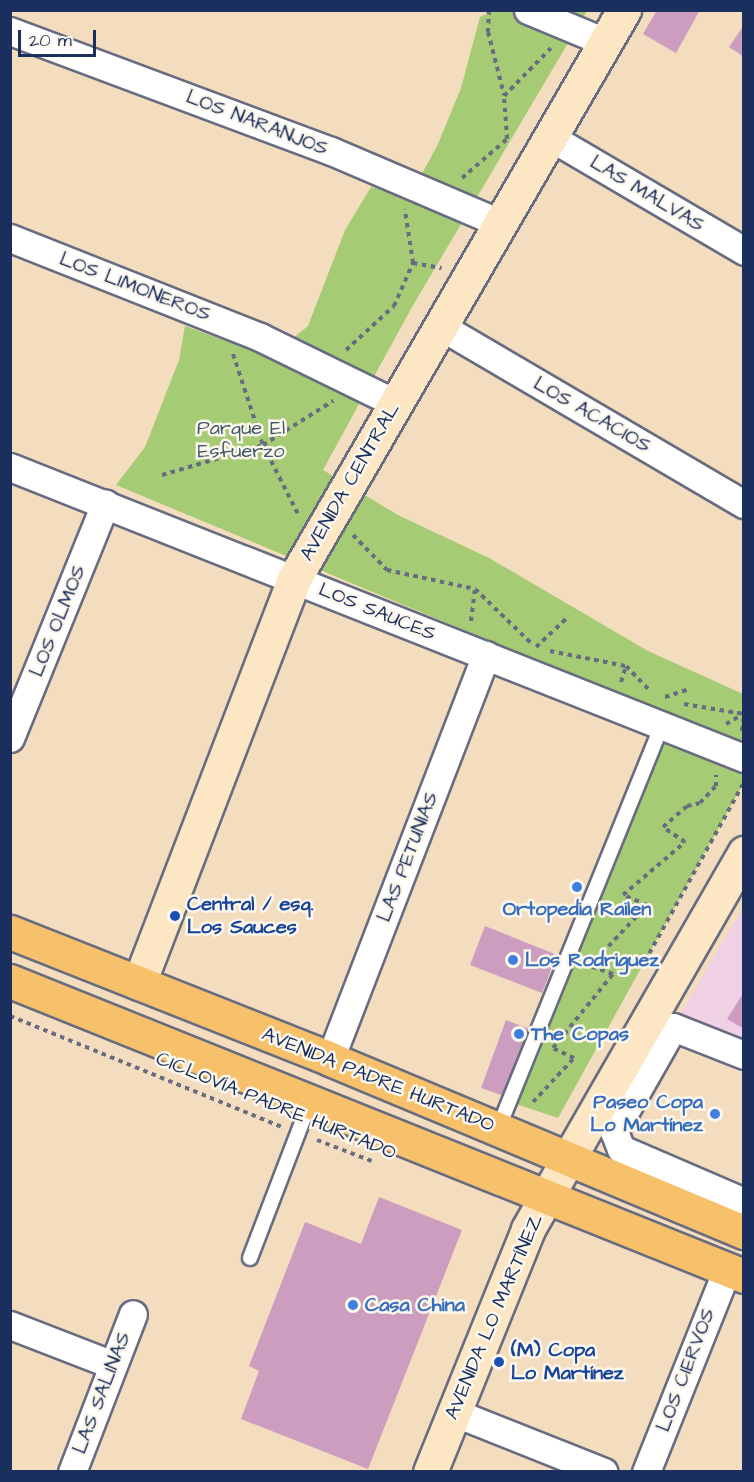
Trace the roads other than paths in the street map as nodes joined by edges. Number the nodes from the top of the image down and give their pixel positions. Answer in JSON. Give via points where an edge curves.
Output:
{"nodes":[{"id":1,"x":528,"y":10,"type":"edge"},
{"id":2,"x":624,"y":10,"type":"edge"},
{"id":3,"x":10,"y":31,"type":"edge"},
{"id":4,"x":605,"y":42,"type":"junction"},
{"id":5,"x":550,"y":137,"type":"junction"},
{"id":6,"x":500,"y":223,"type":"junction"},
{"id":7,"x":10,"y":238,"type":"edge"},
{"id":8,"x":744,"y":251,"type":"edge"},
{"id":9,"x":440,"y":326,"type":"junction"},
{"id":10,"x":396,"y":403,"type":"junction"},
{"id":11,"x":10,"y":467,"type":"edge"},
{"id":12,"x":105,"y":504,"type":"junction"},
{"id":13,"x":744,"y":504,"type":"edge"},
{"id":14,"x":294,"y":579,"type":"junction"},
{"id":15,"x":486,"y":656,"type":"junction"},
{"id":16,"x":663,"y":709,"type":"junction"},
{"id":17,"x":10,"y":738,"type":"edge"},
{"id":18,"x":744,"y":758,"type":"edge"},
{"id":19,"x":744,"y":853,"type":"edge"},
{"id":20,"x":10,"y":932,"type":"edge"},
{"id":21,"x":10,"y":981,"type":"edge"},
{"id":22,"x":139,"y":983,"type":"junction"},
{"id":23,"x":89,"y":1013,"type":"junction"},
{"id":24,"x":744,"y":1055,"type":"edge"},
{"id":25,"x":330,"y":1059,"type":"junction"},
{"id":26,"x":310,"y":1102,"type":"junction"},
{"id":27,"x":498,"y":1129,"type":"junction"},
{"id":28,"x":566,"y":1157,"type":"junction"},
{"id":29,"x":546,"y":1197,"type":"junction"},
{"id":30,"x":744,"y":1202,"type":"edge"},
{"id":31,"x":744,"y":1232,"type":"edge"},
{"id":32,"x":250,"y":1258,"type":"dead end"},
{"id":33,"x":735,"y":1272,"type":"edge"},
{"id":34,"x":133,"y":1314,"type":"dead end"},
{"id":35,"x":10,"y":1325,"type":"edge"},
{"id":36,"x":113,"y":1365,"type":"junction"},
{"id":37,"x":453,"y":1412,"type":"junction"},
{"id":38,"x":72,"y":1472,"type":"edge"},
{"id":39,"x":430,"y":1472,"type":"edge"},
{"id":40,"x":604,"y":1472,"type":"edge"},
{"id":41,"x":646,"y":1472,"type":"edge"}],
"edges":[{"from":1,"to":4,"type":"street"},
{"from":2,"to":4,"type":"main road","name":"AVENIDA CENTRAL"},
{"from":3,"to":6,"type":"street","name":"LOS NARANJOS","via":[[400,179]]},
{"from":4,"to":5,"type":"main road","name":"AVENIDA CENTRAL"},
{"from":5,"to":6,"type":"main road","name":"AVENIDA CENTRAL"},
{"from":5,"to":8,"type":"street","name":"LAS MALVAS"},
{"from":6,"to":9,"type":"main road","name":"AVENIDA CENTRAL"},
{"from":7,"to":10,"type":"street","name":"LOS LIMONEROS","via":[[223,321]]},
{"from":9,"to":10,"type":"main road","name":"AVENIDA CENTRAL"},
{"from":9,"to":13,"type":"street","name":"LOS ACACIOS"},
{"from":10,"to":14,"type":"main road","name":"AVENIDA CENTRAL"},
{"from":11,"to":12,"type":"street","name":"LOS SAUCES"},
{"from":12,"to":14,"type":"street","name":"LOS SAUCES"},
{"from":12,"to":17,"type":"street","name":"LOS OLMOS"},
{"from":14,"to":15,"type":"street","name":"LOS SAUCES"},
{"from":14,"to":22,"type":"main road","name":"AVENIDA CENTRAL"},
{"from":15,"to":16,"type":"street","name":"LOS SAUCES"},
{"from":15,"to":25,"type":"street","name":"LAS PETUNIAS"},
{"from":16,"to":18,"type":"street","name":"LOS SAUCES"},
{"from":16,"to":27,"type":"lane"},
{"from":19,"to":28,"type":"main road","name":"AVENIDA LO MARTÍNEZ"},
{"from":20,"to":22,"type":"main road","name":"AVENIDA PADRE HURTADO"},
{"from":21,"to":23,"type":"main road"},
{"from":22,"to":23,"type":"main road","via":[[120,1001]]},
{"from":22,"to":25,"type":"main road","name":"AVENIDA PADRE HURTADO"},
{"from":23,"to":26,"type":"main road"},
{"from":24,"to":30,"type":"street","via":[[673,1027],[614,1131],[621,1149]]},
{"from":25,"to":27,"type":"main road","name":"AVENIDA PADRE HURTADO"},
{"from":26,"to":29,"type":"main road"},
{"from":26,"to":32,"type":"lane"},
{"from":27,"to":28,"type":"main road","name":"AVENIDA PADRE HURTADO"},
{"from":28,"to":29,"type":"main road","name":"AVENIDA LO MARTÍNEZ"},
{"from":28,"to":31,"type":"main road","name":"AVENIDA PADRE HURTADO"},
{"from":29,"to":33,"type":"main road"},
{"from":29,"to":37,"type":"main road","name":"AVENIDA LO MARTÍNEZ","via":[[528,1229]]},
{"from":33,"to":41,"type":"street","name":"LOS CIERVOS"},
{"from":34,"to":36,"type":"street","name":"LAS SALINAS"},
{"from":35,"to":36,"type":"street"},
{"from":36,"to":38,"type":"street","name":"LAS SALINAS"},
{"from":37,"to":39,"type":"main road","name":"AVENIDA LO MARTÍNEZ"},
{"from":37,"to":40,"type":"street"}]}
